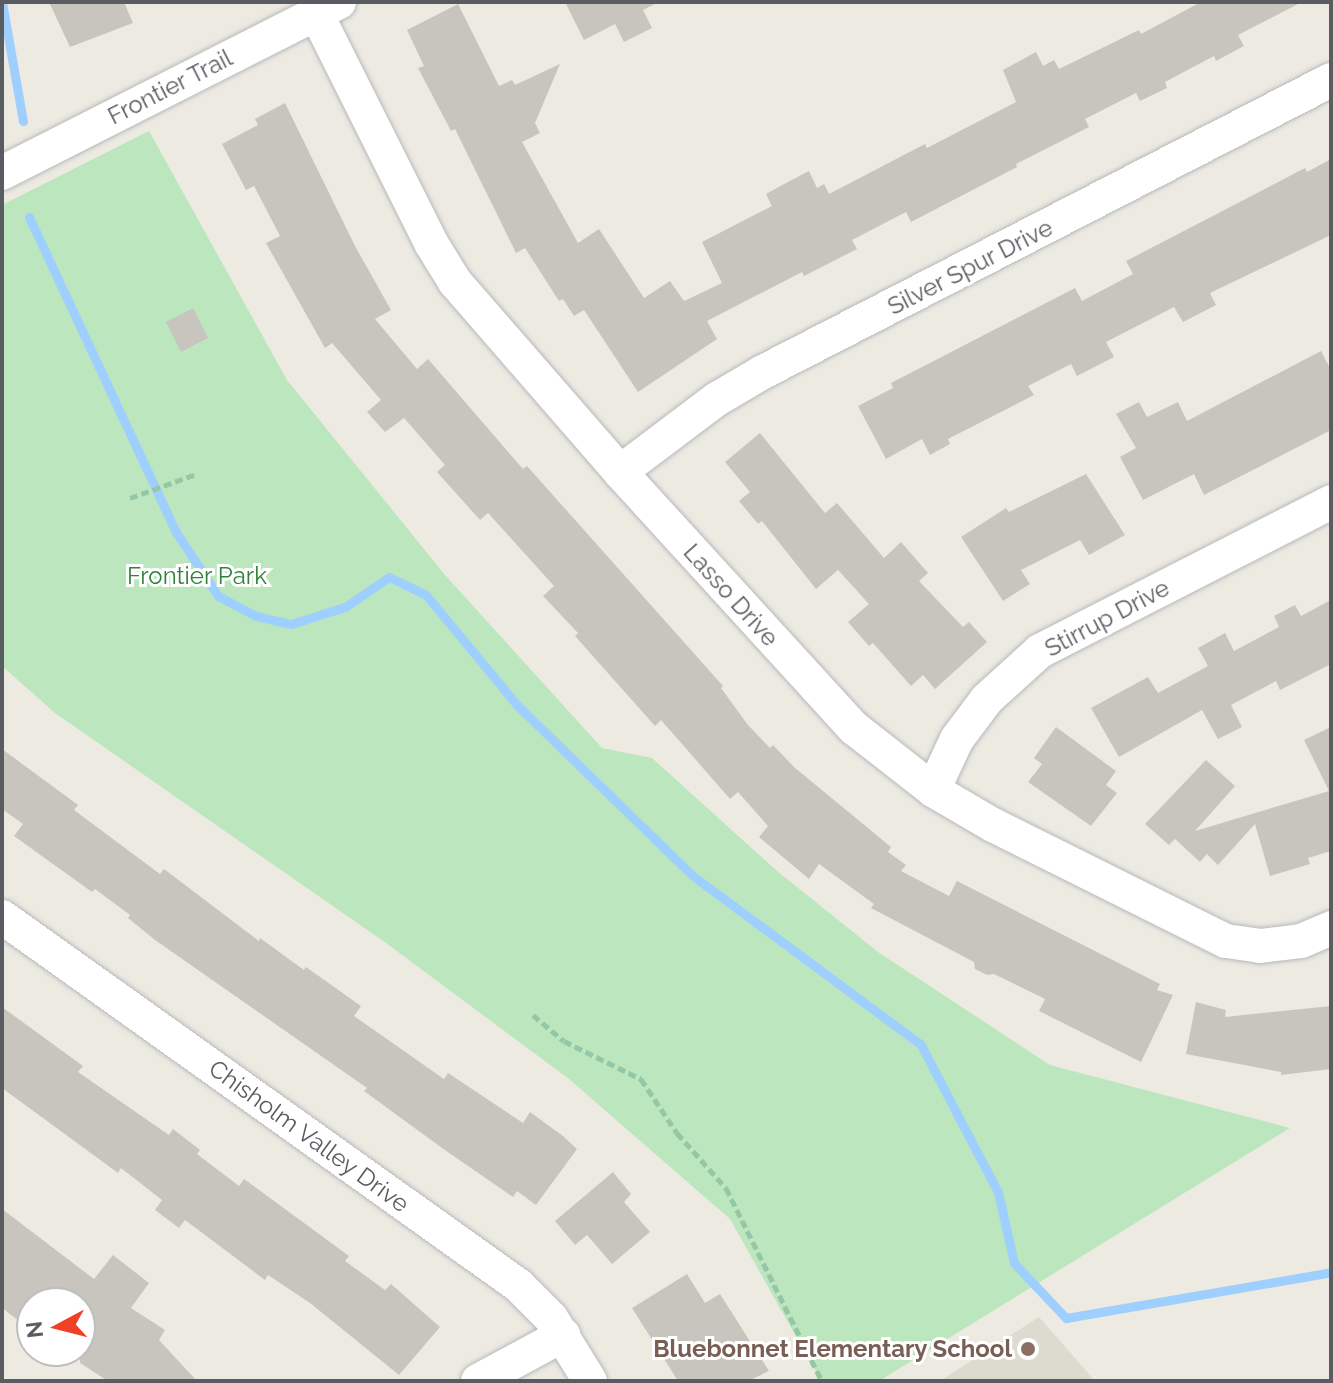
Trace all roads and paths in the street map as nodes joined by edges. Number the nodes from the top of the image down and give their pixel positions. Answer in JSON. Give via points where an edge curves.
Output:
{"nodes":[{"id":1,"x":328,"y":8,"type":"edge"},
{"id":2,"x":1331,"y":80,"type":"edge"},
{"id":3,"x":2,"y":173,"type":"edge"},
{"id":4,"x":620,"y":472,"type":"junction"},
{"id":5,"x":196,"y":474,"type":"dead end"},
{"id":6,"x":130,"y":498,"type":"dead end"},
{"id":7,"x":1331,"y":502,"type":"edge"},
{"id":8,"x":933,"y":790,"type":"junction"},
{"id":9,"x":2,"y":917,"type":"edge"},
{"id":10,"x":1331,"y":928,"type":"edge"},
{"id":11,"x":533,"y":1015,"type":"dead end"},
{"id":12,"x":563,"y":1335,"type":"junction"},
{"id":13,"x":478,"y":1381,"type":"edge"},
{"id":14,"x":590,"y":1381,"type":"edge"},
{"id":15,"x":822,"y":1381,"type":"edge"}],
"edges":[{"from":1,"to":3,"type":"street","name":"Frontier Trail"},
{"from":1,"to":4,"type":"street","name":"Lasso Drive","via":[[431,243],[455,282]]},
{"from":2,"to":4,"type":"street","name":"Silver Spur Drive","via":[[763,372],[717,399]]},
{"from":4,"to":8,"type":"street","name":"Lasso Drive","via":[[819,693],[891,761]]},
{"from":5,"to":6,"type":"path"},
{"from":7,"to":8,"type":"street","name":"Stirrup Drive","via":[[1040,651],[987,699],[957,739]]},
{"from":8,"to":10,"type":"street","name":"Lasso Drive","via":[[1226,941],[1260,946],[1301,941]]},
{"from":9,"to":12,"type":"street","name":"Chisholm Valley Drive","via":[[518,1285]]},
{"from":11,"to":15,"type":"path","via":[[564,1041],[641,1079],[677,1133],[726,1188]]},
{"from":12,"to":13,"type":"street"},
{"from":12,"to":14,"type":"street","name":"Chisholm Valley Drive"}]}
